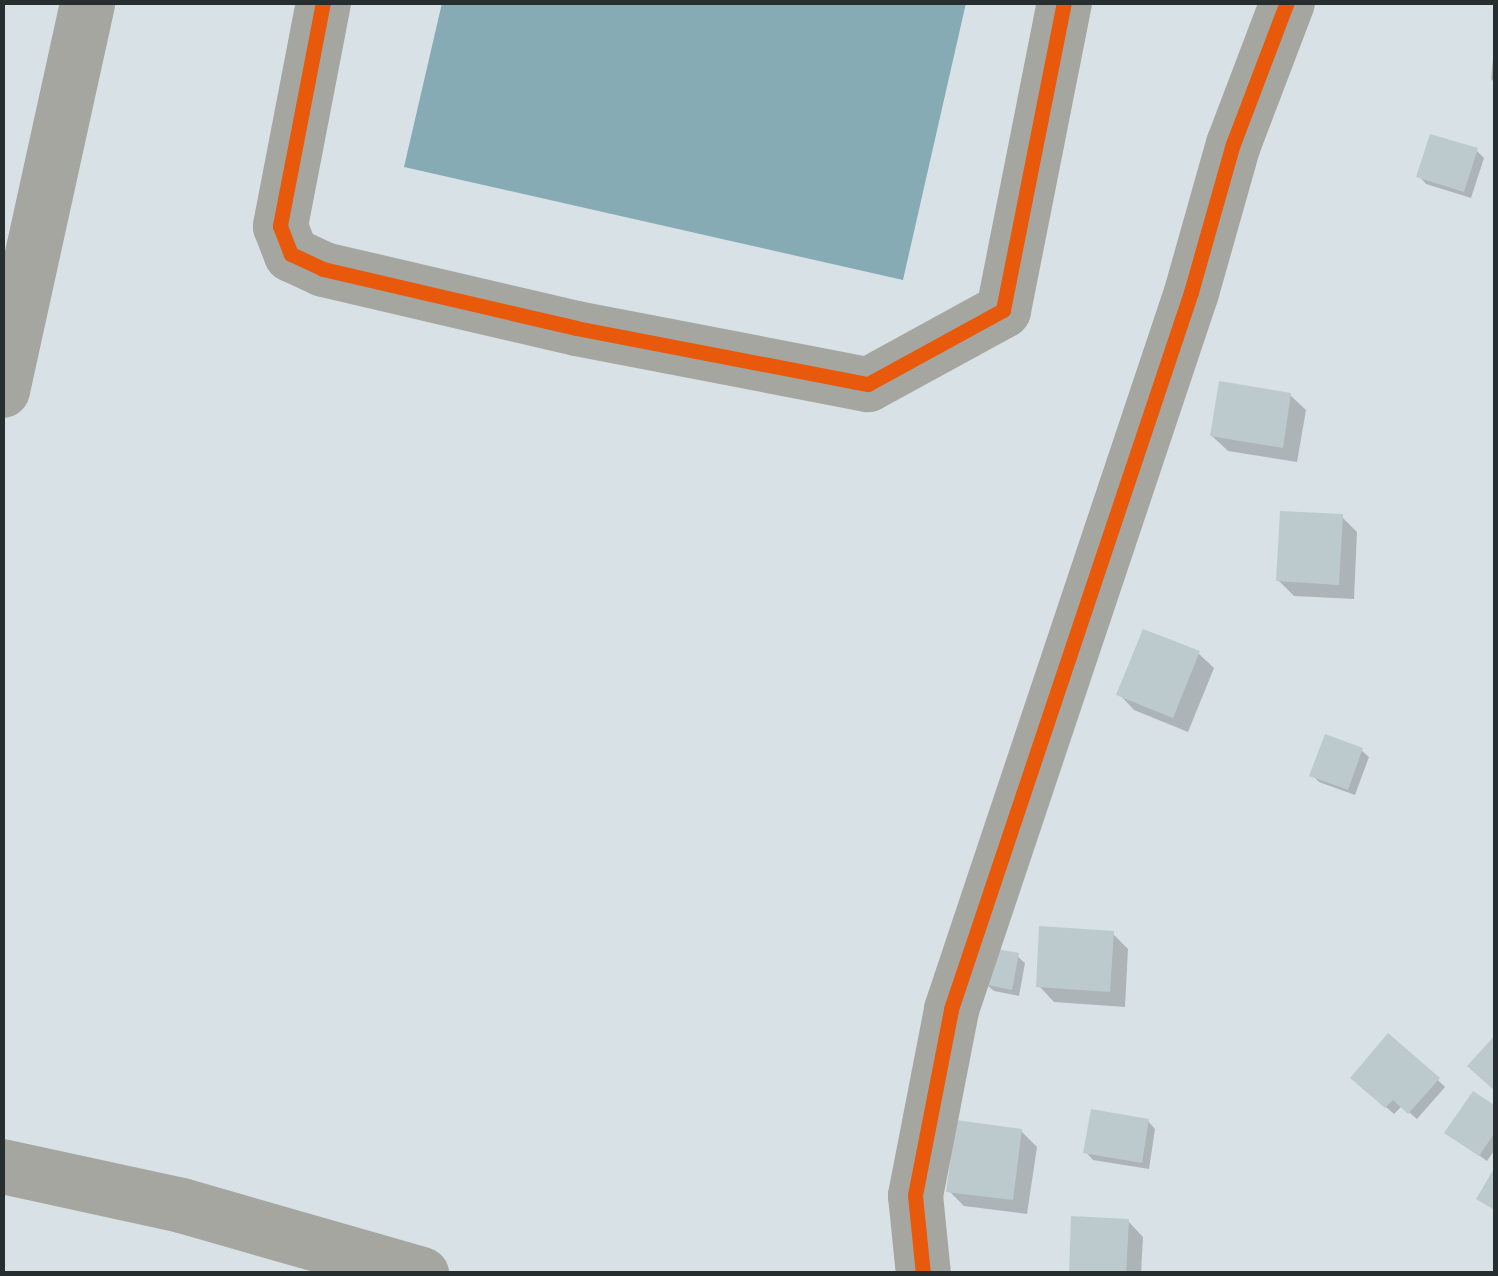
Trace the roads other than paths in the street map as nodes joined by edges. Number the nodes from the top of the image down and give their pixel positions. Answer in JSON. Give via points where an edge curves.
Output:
{"nodes":[{"id":1,"x":88,"y":2,"type":"edge"},
{"id":2,"x":323,"y":2,"type":"edge"},
{"id":3,"x":1064,"y":2,"type":"edge"},
{"id":4,"x":1286,"y":2,"type":"edge"},
{"id":5,"x":2,"y":390,"type":"edge"},
{"id":6,"x":2,"y":1166,"type":"edge"},
{"id":7,"x":420,"y":1274,"type":"edge"},
{"id":8,"x":923,"y":1274,"type":"edge"}],
"edges":[{"from":1,"to":5,"type":"street"},
{"from":2,"to":3,"type":"street","via":[[280,226],[292,254],[322,269],[576,328],[868,384],[1003,310]]},
{"from":4,"to":8,"type":"street","via":[[1233,144],[1185,310],[951,1009],[915,1195]]},
{"from":6,"to":7,"type":"street","via":[[181,1205]]}]}
